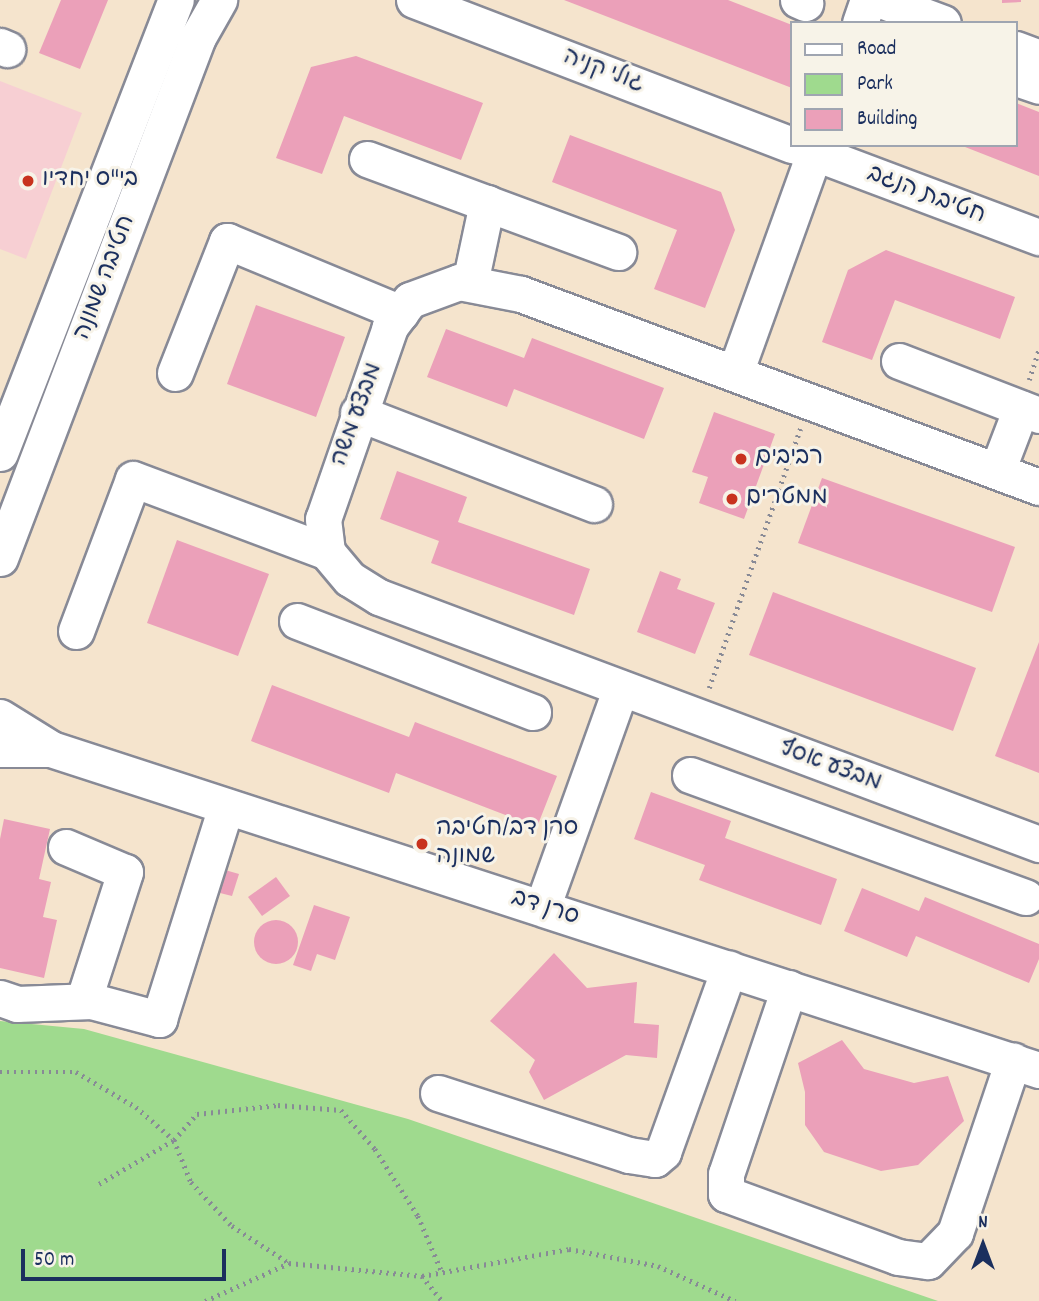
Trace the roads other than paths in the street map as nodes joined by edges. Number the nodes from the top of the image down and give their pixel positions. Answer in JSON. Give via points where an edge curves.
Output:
{"nodes":[{"id":1,"x":176,"y":0,"type":"edge"},
{"id":2,"x":219,"y":0,"type":"edge"},
{"id":3,"x":414,"y":0,"type":"edge"},
{"id":4,"x":868,"y":0,"type":"edge"},
{"id":5,"x":881,"y":0,"type":"edge"},
{"id":6,"x":861,"y":21,"type":"edge"},
{"id":7,"x":938,"y":21,"type":"edge"},
{"id":8,"x":1018,"y":50,"type":"edge"},
{"id":9,"x":1039,"y":58,"type":"edge"},
{"id":10,"x":1018,"y":79,"type":"edge"},
{"id":11,"x":1039,"y":86,"type":"edge"},
{"id":12,"x":790,"y":142,"type":"edge"},
{"id":13,"x":804,"y":147,"type":"edge"},
{"id":14,"x":367,"y":159,"type":"dead end"},
{"id":15,"x":487,"y":204,"type":"junction"},
{"id":16,"x":1039,"y":237,"type":"edge"},
{"id":17,"x":618,"y":252,"type":"dead end"},
{"id":18,"x":470,"y":283,"type":"junction"},
{"id":19,"x":401,"y":313,"type":"junction"},
{"id":20,"x":899,"y":361,"type":"dead end"},
{"id":21,"x":176,"y":373,"type":"dead end"},
{"id":22,"x":735,"y":373,"type":"junction"},
{"id":23,"x":1030,"y":411,"type":"edge"},
{"id":24,"x":358,"y":413,"type":"junction"},
{"id":25,"x":0,"y":453,"type":"edge"},
{"id":26,"x":997,"y":471,"type":"junction"},
{"id":27,"x":1039,"y":487,"type":"edge"},
{"id":28,"x":594,"y":504,"type":"dead end"},
{"id":29,"x":327,"y":552,"type":"junction"},
{"id":30,"x":0,"y":558,"type":"edge"},
{"id":31,"x":436,"y":620,"type":"junction"},
{"id":32,"x":297,"y":621,"type":"dead end"},
{"id":33,"x":76,"y":631,"type":"dead end"},
{"id":34,"x":420,"y":668,"type":"junction"},
{"id":35,"x":620,"y":690,"type":"junction"},
{"id":36,"x":533,"y":712,"type":"dead end"},
{"id":37,"x":0,"y":717,"type":"edge"},
{"id":38,"x":0,"y":749,"type":"edge"},
{"id":39,"x":51,"y":749,"type":"junction"},
{"id":40,"x":690,"y":775,"type":"dead end"},
{"id":41,"x":858,"y":777,"type":"junction"},
{"id":42,"x":226,"y":806,"type":"junction"},
{"id":43,"x":839,"y":830,"type":"junction"},
{"id":44,"x":1039,"y":844,"type":"edge"},
{"id":45,"x":66,"y":847,"type":"dead end"},
{"id":46,"x":1026,"y":898,"type":"dead end"},
{"id":47,"x":542,"y":908,"type":"junction"},
{"id":48,"x":729,"y":969,"type":"junction"},
{"id":49,"x":789,"y":988,"type":"junction"},
{"id":50,"x":0,"y":998,"type":"edge"},
{"id":51,"x":92,"y":1001,"type":"junction"},
{"id":52,"x":1026,"y":1065,"type":"edge"},
{"id":53,"x":438,"y":1093,"type":"dead end"}],
"edges":[{"from":1,"to":25,"type":"street","name":"חטיבה שמונה"},
{"from":2,"to":30,"type":"street","name":"חטיבה שמונה","via":[[198,37]]},
{"from":3,"to":12,"type":"street","name":"גולי קניה"},
{"from":4,"to":6,"type":"street"},
{"from":5,"to":7,"type":"street"},
{"from":8,"to":9,"type":"street"},
{"from":10,"to":11,"type":"street"},
{"from":13,"to":16,"type":"street","name":"חטיבת הנגב"},
{"from":13,"to":22,"type":"street"},
{"from":14,"to":15,"type":"street"},
{"from":15,"to":17,"type":"street"},
{"from":15,"to":18,"type":"street"},
{"from":18,"to":19,"type":"street","name":"מבצע משה","via":[[435,288],[410,300]]},
{"from":18,"to":22,"type":"street","name":"מבצע משה","via":[[521,294]]},
{"from":19,"to":21,"type":"street","via":[[227,241]]},
{"from":19,"to":24,"type":"street","name":"מבצע משה","via":[[390,327]]},
{"from":20,"to":23,"type":"street"},
{"from":22,"to":26,"type":"street"},
{"from":23,"to":26,"type":"street"},
{"from":24,"to":28,"type":"street"},
{"from":24,"to":29,"type":"street","name":"מבצע משה","via":[[323,519]]},
{"from":26,"to":27,"type":"street"},
{"from":29,"to":31,"type":"street","via":[[350,579],[379,597]]},
{"from":29,"to":33,"type":"street","via":[[133,479]]},
{"from":31,"to":34,"type":"street"},
{"from":31,"to":35,"type":"street"},
{"from":32,"to":34,"type":"street"},
{"from":34,"to":36,"type":"street"},
{"from":35,"to":41,"type":"street","name":"מבצע אסף"},
{"from":35,"to":47,"type":"street"},
{"from":37,"to":39,"type":"street","name":"סרן דב"},
{"from":38,"to":39,"type":"street","name":"סרן דב"},
{"from":39,"to":42,"type":"street","name":"סרן דב"},
{"from":40,"to":43,"type":"street"},
{"from":41,"to":43,"type":"street"},
{"from":41,"to":44,"type":"street","name":"מבצע אסף"},
{"from":42,"to":47,"type":"street","name":"סרן דב"},
{"from":42,"to":51,"type":"street","via":[[159,1019]]},
{"from":43,"to":46,"type":"street"},
{"from":45,"to":51,"type":"street","via":[[125,872],[84,999]]},
{"from":47,"to":48,"type":"street","name":"סרן דב"},
{"from":48,"to":49,"type":"street","name":"סרן דב"},
{"from":48,"to":53,"type":"street","via":[[666,1146],[655,1159],[629,1155]]},
{"from":49,"to":52,"type":"street","name":"סרן דב"},
{"from":49,"to":52,"type":"street","via":[[726,1174],[726,1194],[898,1256],[928,1261],[955,1233]]},
{"from":50,"to":51,"type":"street","via":[[17,1004]]}]}
